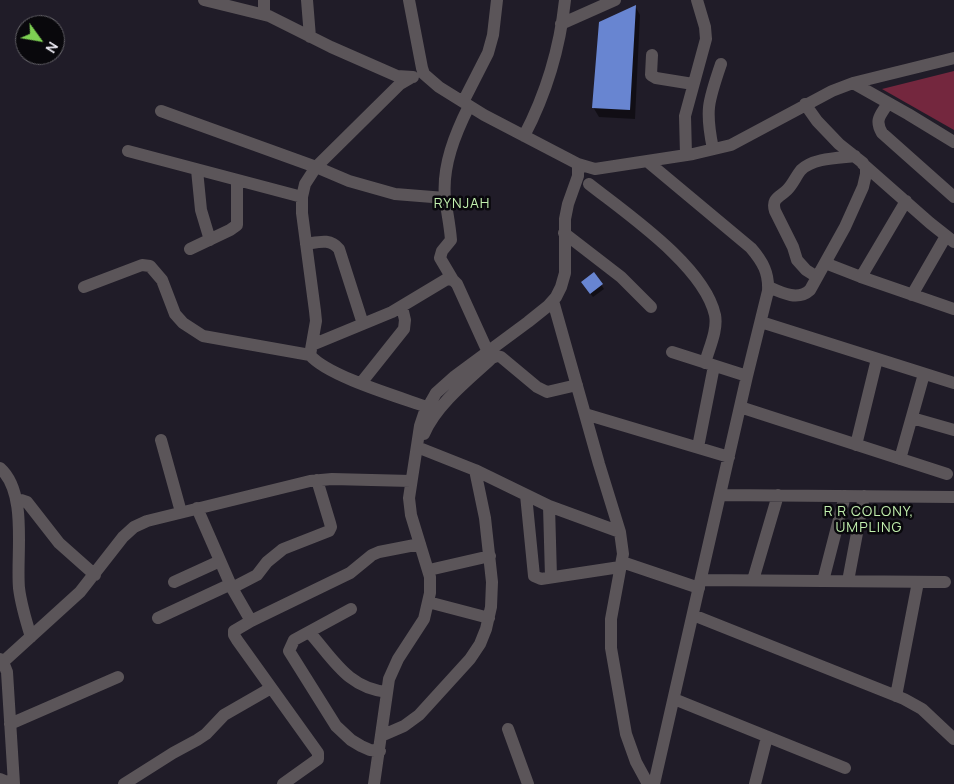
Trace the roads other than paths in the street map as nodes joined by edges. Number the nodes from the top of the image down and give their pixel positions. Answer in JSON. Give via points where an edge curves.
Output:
{"nodes":[{"id":1,"x":204,"y":0,"type":"edge"},
{"id":2,"x":264,"y":0,"type":"edge"},
{"id":3,"x":307,"y":0,"type":"edge"},
{"id":4,"x":409,"y":0,"type":"edge"},
{"id":5,"x":497,"y":0,"type":"edge"},
{"id":6,"x":565,"y":0,"type":"edge"},
{"id":7,"x":615,"y":0,"type":"edge"},
{"id":8,"x":697,"y":0,"type":"edge"},
{"id":9,"x":233,"y":3,"type":"edge"},
{"id":10,"x":264,"y":14,"type":"junction"},
{"id":11,"x":561,"y":24,"type":"junction"},
{"id":12,"x":310,"y":37,"type":"junction"},
{"id":13,"x":652,"y":55,"type":"dead end"},
{"id":14,"x":954,"y":58,"type":"edge"},
{"id":15,"x":721,"y":64,"type":"dead end"},
{"id":16,"x":424,"y":72,"type":"junction"},
{"id":17,"x":412,"y":77,"type":"junction"},
{"id":18,"x":853,"y":83,"type":"junction"},
{"id":19,"x":692,"y":84,"type":"junction"},
{"id":20,"x":888,"y":103,"type":"junction"},
{"id":21,"x":466,"y":104,"type":"junction"},
{"id":22,"x":805,"y":104,"type":"junction"},
{"id":23,"x":161,"y":111,"type":"dead end"},
{"id":24,"x":524,"y":136,"type":"junction"},
{"id":25,"x":954,"y":142,"type":"edge"},
{"id":26,"x":713,"y":149,"type":"junction"},
{"id":27,"x":128,"y":151,"type":"dead end"},
{"id":28,"x":686,"y":155,"type":"junction"},
{"id":29,"x":858,"y":159,"type":"junction"},
{"id":30,"x":648,"y":162,"type":"junction"},
{"id":31,"x":578,"y":164,"type":"junction"},
{"id":32,"x":316,"y":166,"type":"junction"},
{"id":33,"x":614,"y":167,"type":"junction"},
{"id":34,"x":197,"y":170,"type":"junction"},
{"id":35,"x":236,"y":180,"type":"junction"},
{"id":36,"x":589,"y":184,"type":"junction"},
{"id":37,"x":302,"y":197,"type":"junction"},
{"id":38,"x":445,"y":198,"type":"junction"},
{"id":39,"x":954,"y":198,"type":"edge"},
{"id":40,"x":906,"y":201,"type":"junction"},
{"id":41,"x":568,"y":204,"type":"junction"},
{"id":42,"x":564,"y":233,"type":"junction"},
{"id":43,"x":950,"y":239,"type":"edge"},
{"id":44,"x":210,"y":240,"type":"junction"},
{"id":45,"x":306,"y":244,"type":"junction"},
{"id":46,"x":190,"y":249,"type":"dead end"},
{"id":47,"x":825,"y":263,"type":"junction"},
{"id":48,"x":817,"y":277,"type":"junction"},
{"id":49,"x":861,"y":277,"type":"junction"},
{"id":50,"x":453,"y":280,"type":"junction"},
{"id":51,"x":84,"y":287,"type":"dead end"},
{"id":52,"x":769,"y":287,"type":"junction"},
{"id":53,"x":912,"y":295,"type":"junction"},
{"id":54,"x":553,"y":301,"type":"junction"},
{"id":55,"x":402,"y":306,"type":"junction"},
{"id":56,"x":651,"y":307,"type":"dead end"},
{"id":57,"x":954,"y":309,"type":"edge"},
{"id":58,"x":761,"y":322,"type":"junction"},
{"id":59,"x":364,"y":324,"type":"junction"},
{"id":60,"x":311,"y":350,"type":"junction"},
{"id":61,"x":487,"y":350,"type":"junction"},
{"id":62,"x":672,"y":352,"type":"dead end"},
{"id":63,"x":877,"y":359,"type":"junction"},
{"id":64,"x":710,"y":364,"type":"junction"},
{"id":65,"x":924,"y":374,"type":"junction"},
{"id":66,"x":747,"y":376,"type":"junction"},
{"id":67,"x":360,"y":383,"type":"junction"},
{"id":68,"x":954,"y":383,"type":"edge"},
{"id":69,"x":578,"y":385,"type":"junction"},
{"id":70,"x":740,"y":407,"type":"junction"},
{"id":71,"x":427,"y":408,"type":"junction"},
{"id":72,"x":585,"y":414,"type":"junction"},
{"id":73,"x":912,"y":418,"type":"junction"},
{"id":74,"x":954,"y":430,"type":"edge"},
{"id":75,"x":161,"y":440,"type":"dead end"},
{"id":76,"x":856,"y":445,"type":"junction"},
{"id":77,"x":698,"y":447,"type":"junction"},
{"id":78,"x":419,"y":448,"type":"junction"},
{"id":79,"x":729,"y":457,"type":"junction"},
{"id":80,"x":900,"y":459,"type":"junction"},
{"id":81,"x":0,"y":468,"type":"edge"},
{"id":82,"x":475,"y":470,"type":"junction"},
{"id":83,"x":947,"y":474,"type":"dead end"},
{"id":84,"x":317,"y":480,"type":"junction"},
{"id":85,"x":411,"y":481,"type":"junction"},
{"id":86,"x":526,"y":495,"type":"junction"},
{"id":87,"x":720,"y":495,"type":"junction"},
{"id":88,"x":778,"y":495,"type":"junction"},
{"id":89,"x":845,"y":496,"type":"junction"},
{"id":90,"x":864,"y":496,"type":"junction"},
{"id":91,"x":954,"y":497,"type":"edge"},
{"id":92,"x":17,"y":504,"type":"junction"},
{"id":93,"x":549,"y":506,"type":"junction"},
{"id":94,"x":197,"y":508,"type":"junction"},
{"id":95,"x":181,"y":512,"type":"junction"},
{"id":96,"x":620,"y":532,"type":"junction"},
{"id":97,"x":420,"y":544,"type":"junction"},
{"id":98,"x":490,"y":556,"type":"junction"},
{"id":99,"x":220,"y":560,"type":"junction"},
{"id":100,"x":621,"y":564,"type":"junction"},
{"id":101,"x":429,"y":570,"type":"junction"},
{"id":102,"x":95,"y":575,"type":"junction"},
{"id":103,"x":551,"y":577,"type":"junction"},
{"id":104,"x":753,"y":580,"type":"junction"},
{"id":105,"x":823,"y":581,"type":"junction"},
{"id":106,"x":174,"y":582,"type":"dead end"},
{"id":107,"x":848,"y":582,"type":"junction"},
{"id":108,"x":918,"y":582,"type":"junction"},
{"id":109,"x":945,"y":582,"type":"dead end"},
{"id":110,"x":700,"y":584,"type":"junction"},
{"id":111,"x":232,"y":586,"type":"junction"},
{"id":112,"x":428,"y":602,"type":"junction"},
{"id":113,"x":351,"y":609,"type":"dead end"},
{"id":114,"x":693,"y":615,"type":"junction"},
{"id":115,"x":158,"y":618,"type":"dead end"},
{"id":116,"x":489,"y":618,"type":"junction"},
{"id":117,"x":251,"y":621,"type":"junction"},
{"id":118,"x":310,"y":633,"type":"junction"},
{"id":119,"x":31,"y":637,"type":"junction"},
{"id":120,"x":2,"y":660,"type":"edge"},
{"id":121,"x":118,"y":677,"type":"dead end"},
{"id":122,"x":272,"y":688,"type":"junction"},
{"id":123,"x":387,"y":692,"type":"junction"},
{"id":124,"x":4,"y":693,"type":"edge"},
{"id":125,"x":896,"y":696,"type":"junction"},
{"id":126,"x":674,"y":699,"type":"junction"},
{"id":127,"x":10,"y":724,"type":"junction"},
{"id":128,"x":508,"y":729,"type":"dead end"},
{"id":129,"x":381,"y":736,"type":"junction"},
{"id":130,"x":767,"y":737,"type":"junction"},
{"id":131,"x":954,"y":739,"type":"edge"},
{"id":132,"x":380,"y":751,"type":"junction"},
{"id":133,"x":846,"y":768,"type":"dead end"},
{"id":134,"x":0,"y":779,"type":"edge"},
{"id":135,"x":656,"y":783,"type":"edge"},
{"id":136,"x":13,"y":784,"type":"edge"},
{"id":137,"x":124,"y":784,"type":"edge"},
{"id":138,"x":283,"y":784,"type":"edge"},
{"id":139,"x":374,"y":784,"type":"edge"},
{"id":140,"x":528,"y":784,"type":"edge"},
{"id":141,"x":755,"y":784,"type":"edge"}],
"edges":[{"from":1,"to":9,"type":"street"},
{"from":2,"to":10,"type":"street"},
{"from":3,"to":12,"type":"street"},
{"from":4,"to":16,"type":"street"},
{"from":5,"to":21,"type":"street","via":[[488,53]]},
{"from":6,"to":11,"type":"street"},
{"from":7,"to":11,"type":"street"},
{"from":8,"to":19,"type":"street","via":[[706,39]]},
{"from":9,"to":10,"type":"street"},
{"from":10,"to":12,"type":"street"},
{"from":11,"to":24,"type":"street","via":[[549,77]]},
{"from":12,"to":17,"type":"street","via":[[397,76]]},
{"from":13,"to":19,"type":"street","via":[[651,75]]},
{"from":14,"to":18,"type":"street"},
{"from":15,"to":26,"type":"street","via":[[708,107]]},
{"from":16,"to":17,"type":"street"},
{"from":16,"to":21,"type":"street","via":[[429,79]]},
{"from":17,"to":32,"type":"street","via":[[400,84]]},
{"from":18,"to":20,"type":"street"},
{"from":18,"to":22,"type":"street"},
{"from":19,"to":28,"type":"street","via":[[685,116]]},
{"from":20,"to":25,"type":"street"},
{"from":20,"to":39,"type":"street","via":[[878,120],[882,133]]},
{"from":21,"to":24,"type":"street"},
{"from":21,"to":38,"type":"street","via":[[451,149],[445,176]]},
{"from":22,"to":26,"type":"street","via":[[746,138]]},
{"from":22,"to":29,"type":"street","via":[[828,132]]},
{"from":23,"to":32,"type":"street"},
{"from":24,"to":31,"type":"street"},
{"from":26,"to":28,"type":"street"},
{"from":27,"to":34,"type":"street"},
{"from":28,"to":30,"type":"street"},
{"from":29,"to":40,"type":"street"},
{"from":29,"to":47,"type":"street","via":[[866,168],[863,187]]},
{"from":29,"to":48,"type":"street","via":[[808,164],[790,187],[774,200],[773,205],[797,260]]},
{"from":30,"to":33,"type":"street"},
{"from":30,"to":52,"type":"street","via":[[751,248],[764,264]]},
{"from":31,"to":33,"type":"street","via":[[591,168]]},
{"from":31,"to":41,"type":"street","via":[[578,176]]},
{"from":32,"to":37,"type":"street","via":[[305,184]]},
{"from":32,"to":38,"type":"street","via":[[349,181],[395,194]]},
{"from":33,"to":36,"type":"street"},
{"from":34,"to":35,"type":"street"},
{"from":34,"to":44,"type":"street","via":[[201,210]]},
{"from":35,"to":37,"type":"street"},
{"from":35,"to":44,"type":"street","via":[[237,224]]},
{"from":36,"to":41,"type":"street"},
{"from":36,"to":64,"type":"street","via":[[672,251],[696,278],[715,315]]},
{"from":37,"to":45,"type":"street"},
{"from":38,"to":50,"type":"street","via":[[452,240],[440,258]]},
{"from":40,"to":43,"type":"street"},
{"from":40,"to":49,"type":"street"},
{"from":41,"to":42,"type":"street"},
{"from":42,"to":54,"type":"street","via":[[564,274]]},
{"from":42,"to":56,"type":"street","via":[[634,288]]},
{"from":43,"to":53,"type":"street"},
{"from":44,"to":46,"type":"street"},
{"from":45,"to":59,"type":"street","via":[[332,242],[339,249]]},
{"from":45,"to":60,"type":"street","via":[[316,321]]},
{"from":47,"to":48,"type":"street"},
{"from":47,"to":49,"type":"street"},
{"from":48,"to":52,"type":"street","via":[[810,290],[800,296]]},
{"from":49,"to":53,"type":"street"},
{"from":50,"to":55,"type":"street","via":[[443,281]]},
{"from":50,"to":61,"type":"street"},
{"from":51,"to":60,"type":"street","via":[[142,265],[150,266],[162,280],[175,314],[203,336]]},
{"from":52,"to":58,"type":"street"},
{"from":53,"to":57,"type":"street"},
{"from":54,"to":61,"type":"street"},
{"from":54,"to":69,"type":"street"},
{"from":55,"to":59,"type":"street"},
{"from":55,"to":67,"type":"street","via":[[404,329]]},
{"from":58,"to":63,"type":"street"},
{"from":58,"to":66,"type":"street"},
{"from":59,"to":60,"type":"street"},
{"from":60,"to":67,"type":"street","via":[[314,360]]},
{"from":61,"to":71,"type":"street","via":[[444,386]]},
{"from":62,"to":64,"type":"street"},
{"from":63,"to":65,"type":"street"},
{"from":63,"to":76,"type":"street"},
{"from":64,"to":66,"type":"street"},
{"from":64,"to":77,"type":"street"},
{"from":65,"to":68,"type":"street"},
{"from":65,"to":73,"type":"street"},
{"from":66,"to":70,"type":"street"},
{"from":67,"to":71,"type":"street"},
{"from":69,"to":72,"type":"street"},
{"from":69,"to":78,"type":"street","via":[[547,392],[497,356],[440,409],[428,425]]},
{"from":70,"to":76,"type":"street"},
{"from":70,"to":79,"type":"street"},
{"from":71,"to":78,"type":"street","via":[[420,426]]},
{"from":72,"to":77,"type":"street"},
{"from":72,"to":96,"type":"street"},
{"from":73,"to":74,"type":"street"},
{"from":73,"to":80,"type":"street"},
{"from":75,"to":95,"type":"street"},
{"from":76,"to":80,"type":"street"},
{"from":77,"to":79,"type":"street"},
{"from":78,"to":82,"type":"street"},
{"from":78,"to":85,"type":"street"},
{"from":79,"to":87,"type":"street"},
{"from":80,"to":83,"type":"street"},
{"from":81,"to":92,"type":"street"},
{"from":82,"to":86,"type":"street"},
{"from":82,"to":98,"type":"street"},
{"from":84,"to":85,"type":"street"},
{"from":84,"to":94,"type":"street"},
{"from":84,"to":111,"type":"street","via":[[331,527],[328,531],[283,549],[257,575]]},
{"from":85,"to":97,"type":"street","via":[[411,515]]},
{"from":86,"to":93,"type":"street"},
{"from":86,"to":103,"type":"street","via":[[532,572],[537,578]]},
{"from":87,"to":88,"type":"street"},
{"from":87,"to":110,"type":"street"},
{"from":88,"to":89,"type":"street"},
{"from":88,"to":104,"type":"street"},
{"from":89,"to":90,"type":"street"},
{"from":89,"to":105,"type":"street"},
{"from":90,"to":91,"type":"street"},
{"from":90,"to":107,"type":"street"},
{"from":92,"to":102,"type":"street","via":[[21,500],[28,502],[59,543]]},
{"from":92,"to":119,"type":"street","via":[[19,590]]},
{"from":93,"to":96,"type":"street"},
{"from":93,"to":103,"type":"street"},
{"from":94,"to":95,"type":"street"},
{"from":94,"to":99,"type":"street"},
{"from":95,"to":102,"type":"street","via":[[134,527]]},
{"from":96,"to":100,"type":"street"},
{"from":97,"to":101,"type":"street"},
{"from":97,"to":117,"type":"street","via":[[372,555],[350,573]]},
{"from":98,"to":101,"type":"street"},
{"from":98,"to":116,"type":"street","via":[[492,597]]},
{"from":99,"to":106,"type":"street"},
{"from":99,"to":111,"type":"street"},
{"from":100,"to":103,"type":"street"},
{"from":100,"to":110,"type":"street"},
{"from":100,"to":135,"type":"street","via":[[611,619],[611,648],[621,712],[636,762]]},
{"from":101,"to":112,"type":"street"},
{"from":102,"to":119,"type":"street"},
{"from":104,"to":105,"type":"street"},
{"from":104,"to":110,"type":"street"},
{"from":105,"to":107,"type":"street"},
{"from":107,"to":108,"type":"street"},
{"from":108,"to":109,"type":"street"},
{"from":108,"to":125,"type":"street"},
{"from":110,"to":114,"type":"street"},
{"from":111,"to":115,"type":"street"},
{"from":111,"to":117,"type":"street"},
{"from":112,"to":116,"type":"street"},
{"from":112,"to":123,"type":"street","via":[[424,619],[394,666]]},
{"from":113,"to":118,"type":"street"},
{"from":114,"to":125,"type":"street"},
{"from":114,"to":126,"type":"street"},
{"from":116,"to":129,"type":"street","via":[[480,644],[463,669],[412,722]]},
{"from":117,"to":122,"type":"street","via":[[237,628],[234,635]]},
{"from":118,"to":123,"type":"street","via":[[354,682],[368,689]]},
{"from":118,"to":132,"type":"street","via":[[292,643],[289,651],[336,726],[361,746]]},
{"from":119,"to":120,"type":"street"},
{"from":120,"to":124,"type":"street","via":[[7,672]]},
{"from":121,"to":127,"type":"street"},
{"from":122,"to":137,"type":"street","via":[[224,715],[206,734]]},
{"from":122,"to":138,"type":"street","via":[[318,753],[313,764]]},
{"from":123,"to":129,"type":"street"},
{"from":124,"to":127,"type":"street"},
{"from":125,"to":131,"type":"street","via":[[922,709]]},
{"from":126,"to":130,"type":"street"},
{"from":126,"to":135,"type":"street"},
{"from":127,"to":136,"type":"street"},
{"from":128,"to":140,"type":"street"},
{"from":129,"to":132,"type":"street"},
{"from":130,"to":133,"type":"street"},
{"from":130,"to":141,"type":"street"},
{"from":132,"to":139,"type":"street"},
{"from":134,"to":136,"type":"street"}]}
